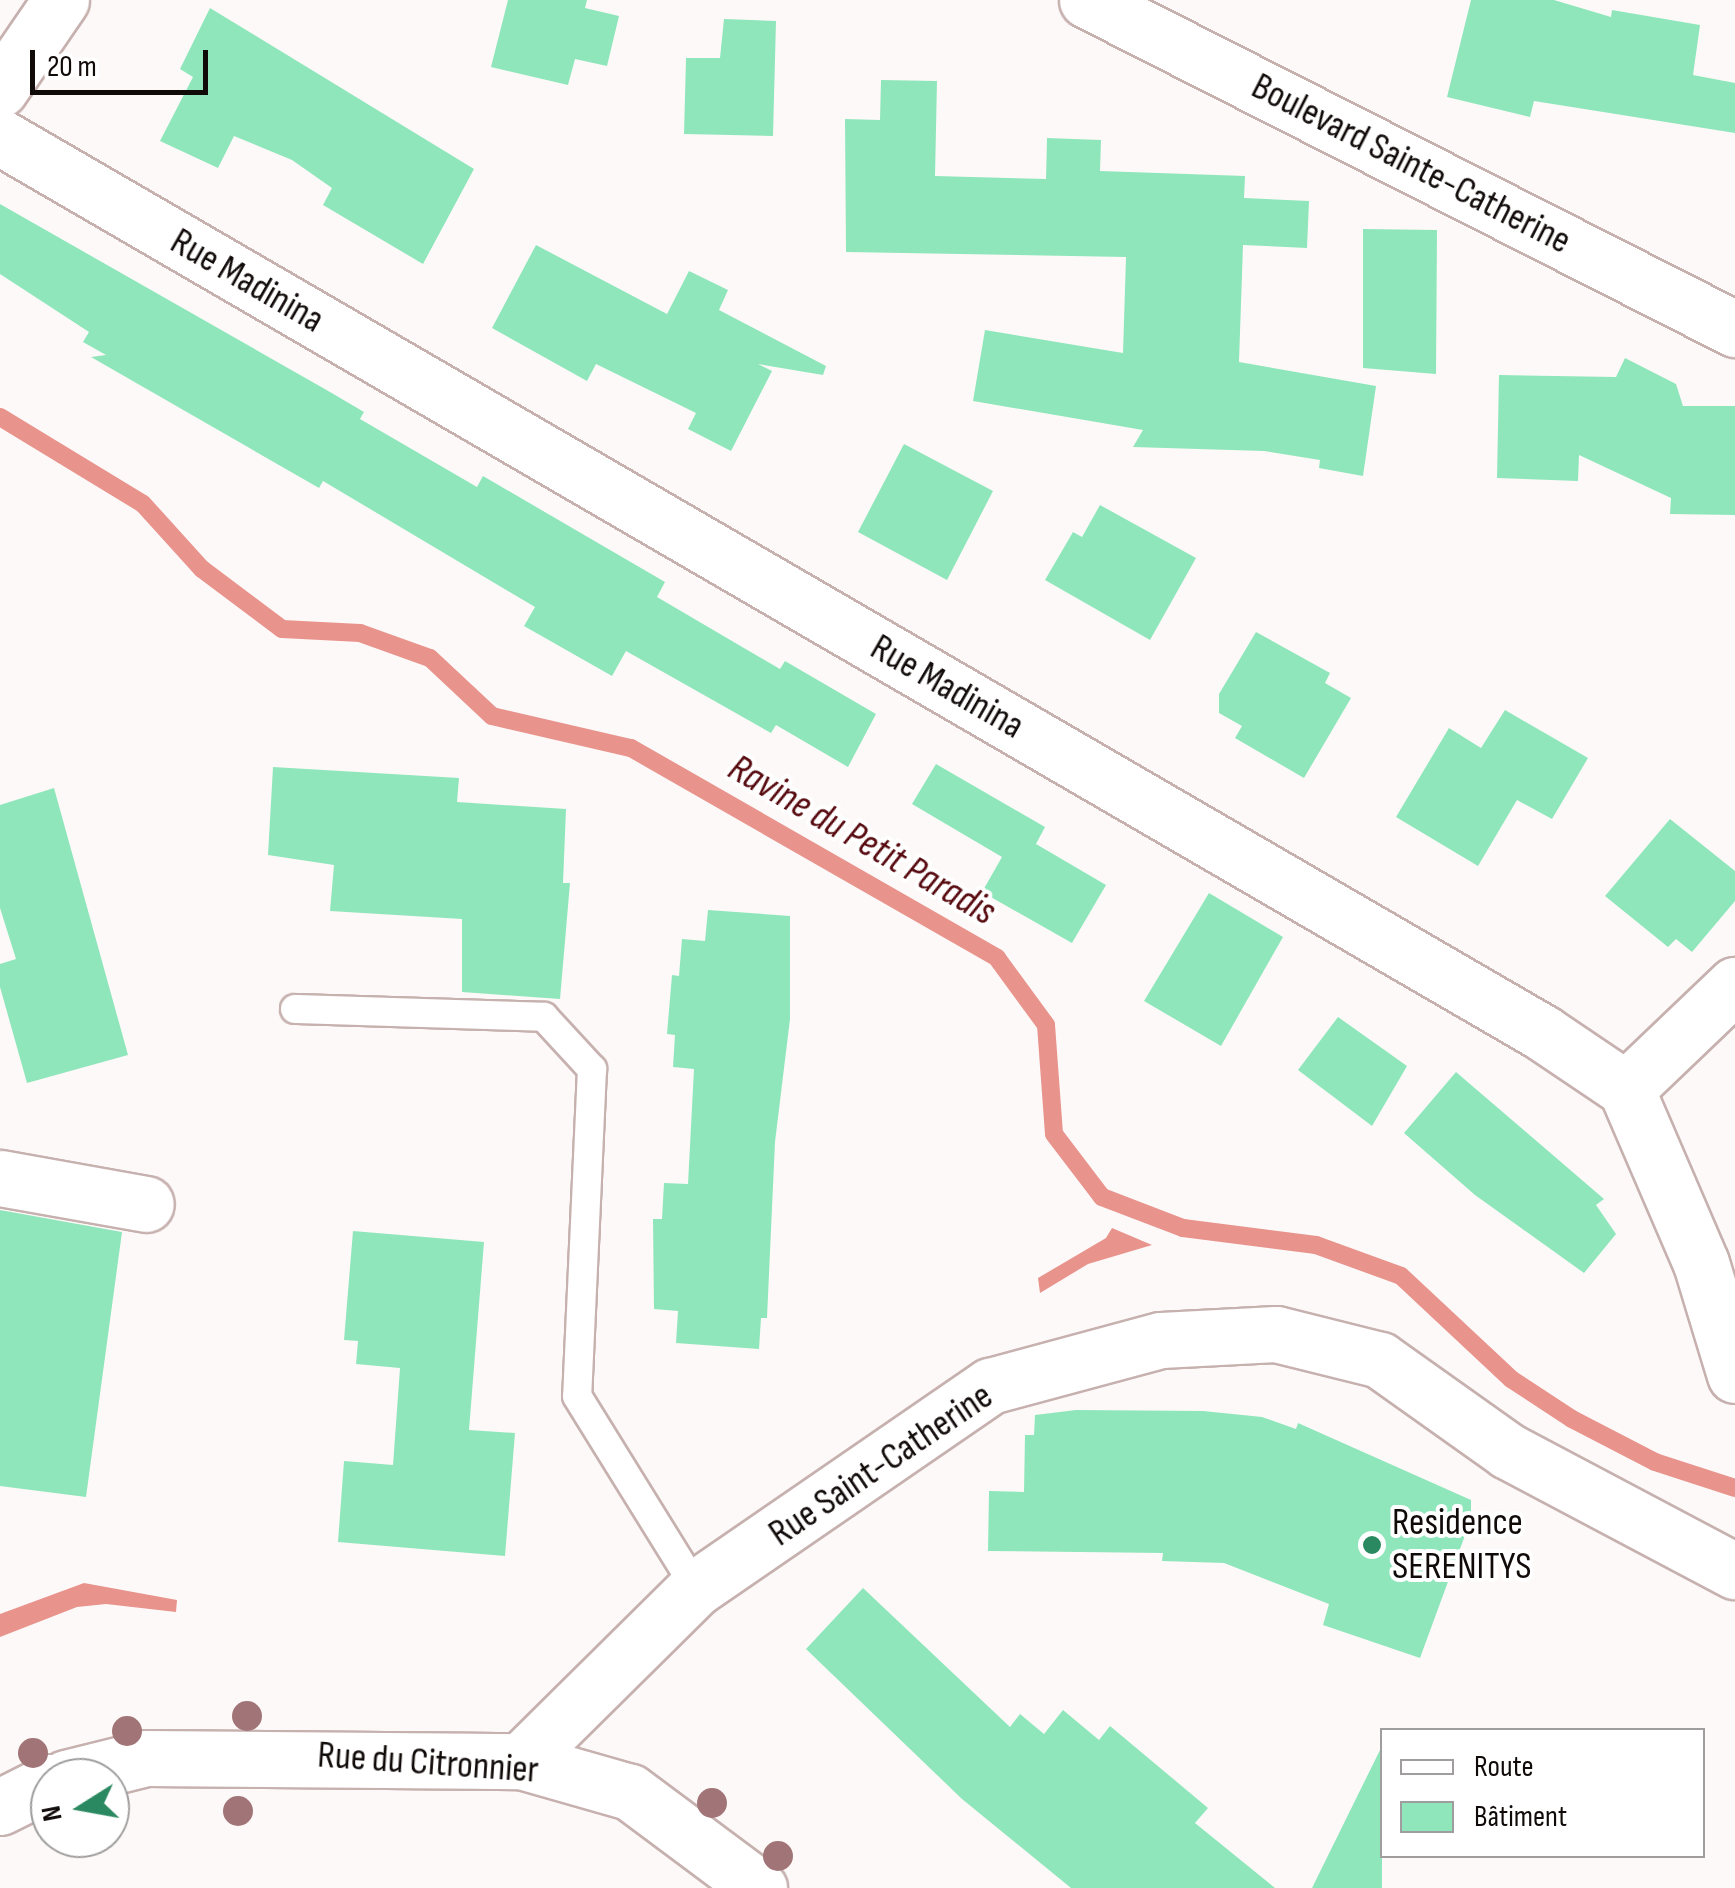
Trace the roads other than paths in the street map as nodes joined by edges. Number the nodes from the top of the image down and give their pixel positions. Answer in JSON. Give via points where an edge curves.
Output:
{"nodes":[{"id":1,"x":61,"y":0,"type":"edge"},
{"id":2,"x":1087,"y":0,"type":"edge"},
{"id":3,"x":0,"y":89,"type":"edge"},
{"id":4,"x":0,"y":138,"type":"edge"},
{"id":5,"x":1735,"y":328,"type":"edge"},
{"id":6,"x":1735,"y":985,"type":"edge"},
{"id":7,"x":294,"y":1008,"type":"dead end"},
{"id":8,"x":1626,"y":1088,"type":"junction"},
{"id":9,"x":0,"y":1178,"type":"edge"},
{"id":10,"x":146,"y":1204,"type":"dead end"},
{"id":11,"x":1735,"y":1375,"type":"edge"},
{"id":12,"x":1735,"y":1572,"type":"edge"},
{"id":13,"x":696,"y":1588,"type":"junction"},
{"id":14,"x":522,"y":1761,"type":"junction"},
{"id":15,"x":130,"y":1762,"type":"edge"},
{"id":16,"x":30,"y":1792,"type":"edge"},
{"id":17,"x":0,"y":1806,"type":"edge"},
{"id":18,"x":759,"y":1888,"type":"edge"}],
"edges":[{"from":1,"to":3,"type":"street"},
{"from":2,"to":5,"type":"street","name":"Boulevard Sainte-Catherine"},
{"from":4,"to":8,"type":"street","name":"Rue Madinina","via":[[1543,1033]]},
{"from":6,"to":8,"type":"street"},
{"from":7,"to":13,"type":"lane","via":[[544,1017],[592,1069],[577,1396]]},
{"from":8,"to":11,"type":"street","via":[[1701,1263]]},
{"from":9,"to":10,"type":"street"},
{"from":12,"to":13,"type":"street","name":"Rue Saint-Catherine","via":[[1508,1451],[1380,1360],[1276,1334],[1161,1340],[990,1386]]},
{"from":13,"to":14,"type":"street","name":"Rue Saint-Catherine"},
{"from":14,"to":15,"type":"street","name":"Rue du Citronnier"},
{"from":14,"to":18,"type":"street","name":"Rue du Citronnier","via":[[630,1792]]},
{"from":16,"to":17,"type":"street"}]}
